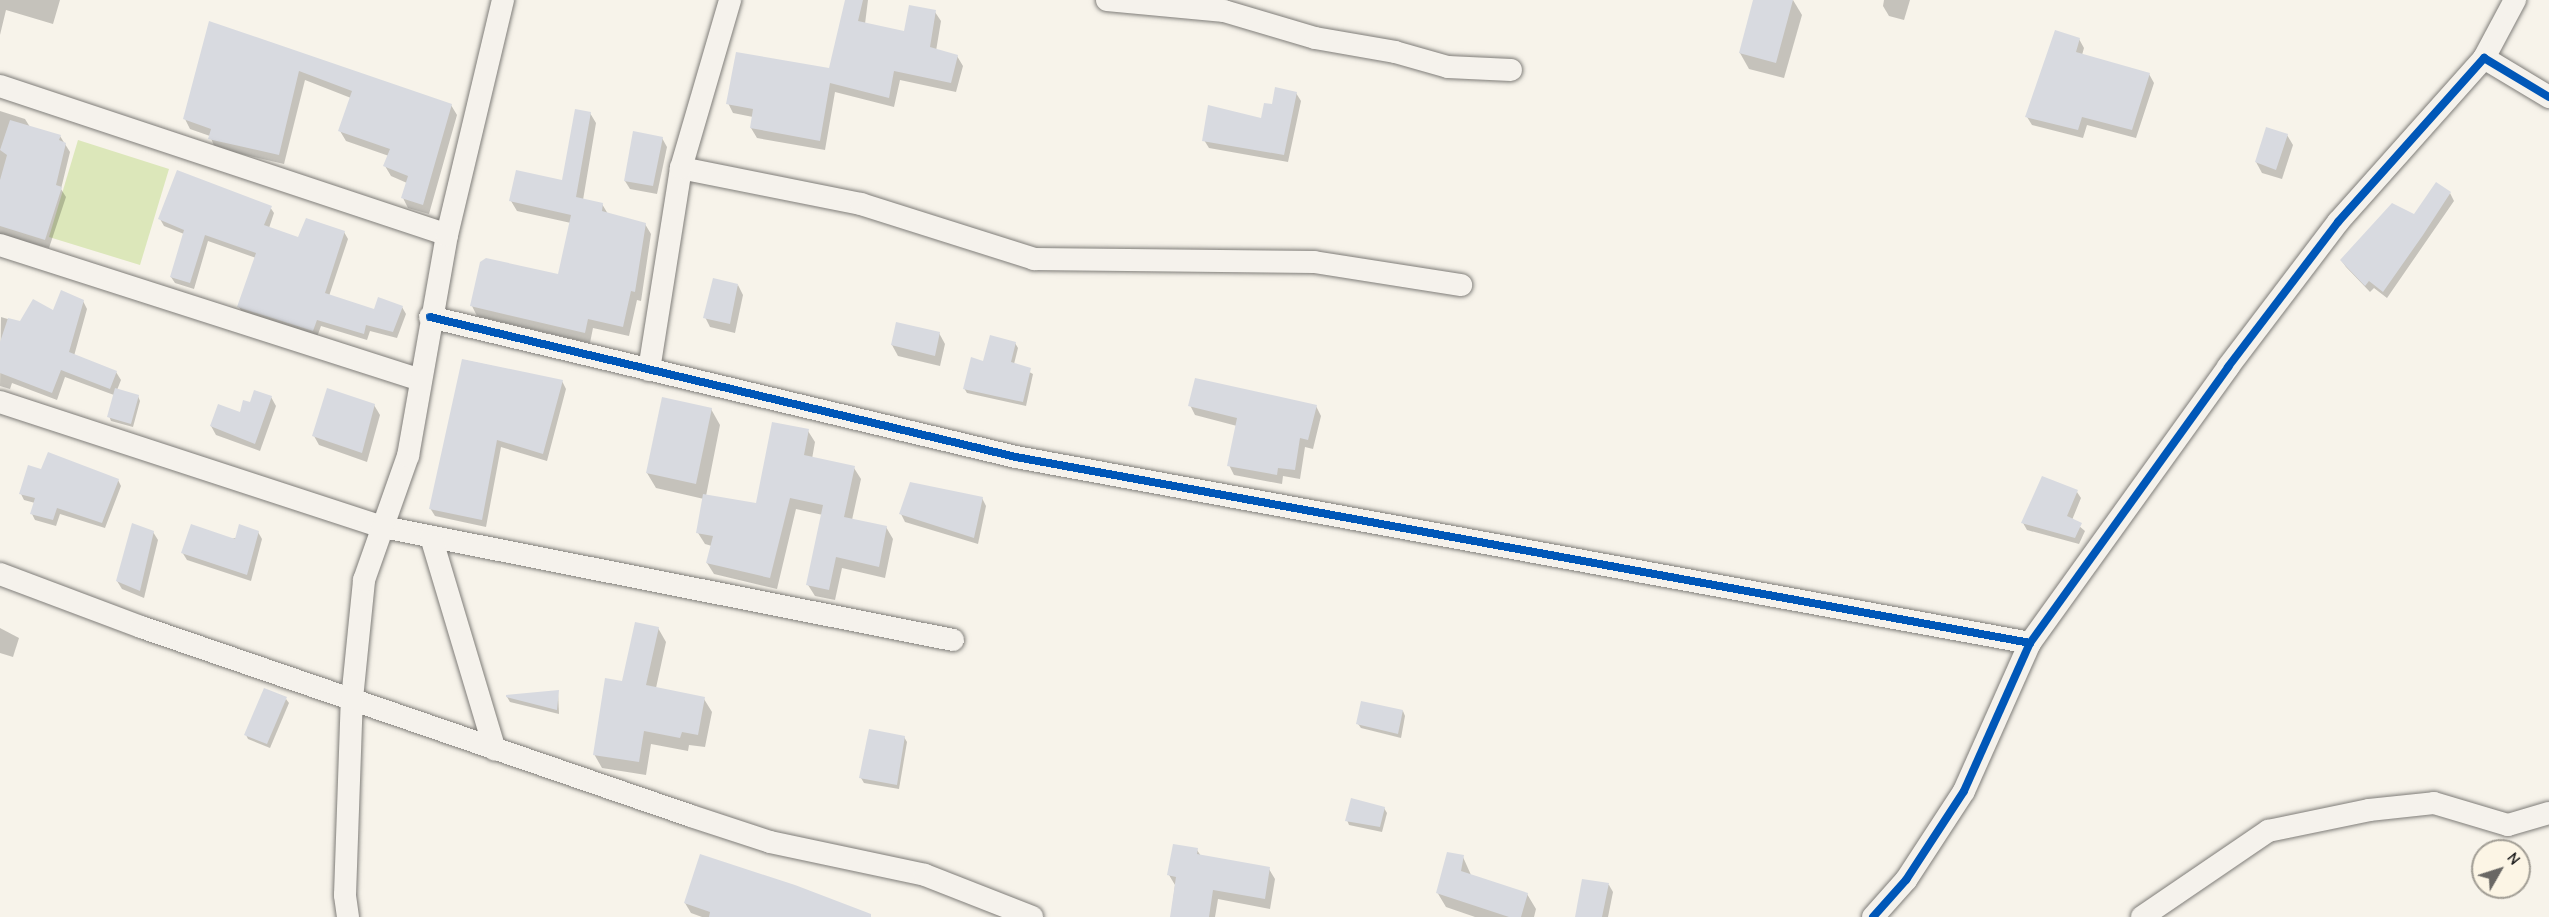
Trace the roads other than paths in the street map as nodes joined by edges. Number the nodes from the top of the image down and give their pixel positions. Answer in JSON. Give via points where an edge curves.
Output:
{"nodes":[{"id":1,"x":503,"y":0,"type":"edge"},
{"id":2,"x":730,"y":0,"type":"edge"},
{"id":3,"x":1107,"y":0,"type":"edge"},
{"id":4,"x":2515,"y":0,"type":"edge"},
{"id":5,"x":2484,"y":58,"type":"junction"},
{"id":6,"x":1511,"y":70,"type":"dead end"},
{"id":7,"x":0,"y":86,"type":"edge"},
{"id":8,"x":2549,"y":97,"type":"edge"},
{"id":9,"x":681,"y":168,"type":"junction"},
{"id":10,"x":447,"y":235,"type":"junction"},
{"id":11,"x":0,"y":245,"type":"edge"},
{"id":12,"x":1461,"y":285,"type":"dead end"},
{"id":13,"x":430,"y":317,"type":"junction"},
{"id":14,"x":649,"y":370,"type":"junction"},
{"id":15,"x":420,"y":380,"type":"junction"},
{"id":16,"x":0,"y":402,"type":"edge"},
{"id":17,"x":383,"y":527,"type":"junction"},
{"id":18,"x":431,"y":537,"type":"junction"},
{"id":19,"x":0,"y":574,"type":"edge"},
{"id":20,"x":953,"y":640,"type":"dead end"},
{"id":21,"x":2030,"y":643,"type":"junction"},
{"id":22,"x":352,"y":699,"type":"junction"},
{"id":23,"x":495,"y":750,"type":"junction"},
{"id":24,"x":2549,"y":813,"type":"edge"},
{"id":25,"x":348,"y":917,"type":"edge"},
{"id":26,"x":1032,"y":917,"type":"edge"},
{"id":27,"x":1873,"y":917,"type":"edge"},
{"id":28,"x":2142,"y":917,"type":"edge"}],
"edges":[{"from":1,"to":10,"type":"street"},
{"from":2,"to":9,"type":"street"},
{"from":3,"to":6,"type":"street","via":[[1224,11],[1315,38],[1395,52],[1448,68]]},
{"from":4,"to":5,"type":"street"},
{"from":5,"to":8,"type":"street"},
{"from":5,"to":21,"type":"street","via":[[2338,222],[2228,367]]},
{"from":7,"to":10,"type":"street"},
{"from":9,"to":12,"type":"street","via":[[861,204],[1034,259],[1314,262]]},
{"from":9,"to":14,"type":"street"},
{"from":10,"to":13,"type":"street"},
{"from":11,"to":15,"type":"street"},
{"from":13,"to":14,"type":"street"},
{"from":13,"to":15,"type":"street"},
{"from":14,"to":21,"type":"street","via":[[1016,457]]},
{"from":15,"to":17,"type":"street","via":[[408,456]]},
{"from":16,"to":17,"type":"street"},
{"from":17,"to":18,"type":"street"},
{"from":17,"to":22,"type":"street","via":[[364,580]]},
{"from":18,"to":20,"type":"street","via":[[694,585]]},
{"from":18,"to":23,"type":"street"},
{"from":19,"to":22,"type":"street"},
{"from":21,"to":27,"type":"street","via":[[1964,791],[1906,880]]},
{"from":22,"to":23,"type":"street"},
{"from":22,"to":25,"type":"street","via":[[345,895]]},
{"from":23,"to":26,"type":"street","via":[[770,842],[925,875]]},
{"from":24,"to":28,"type":"street","via":[[2508,825],[2434,803],[2369,810],[2268,831]]}]}
